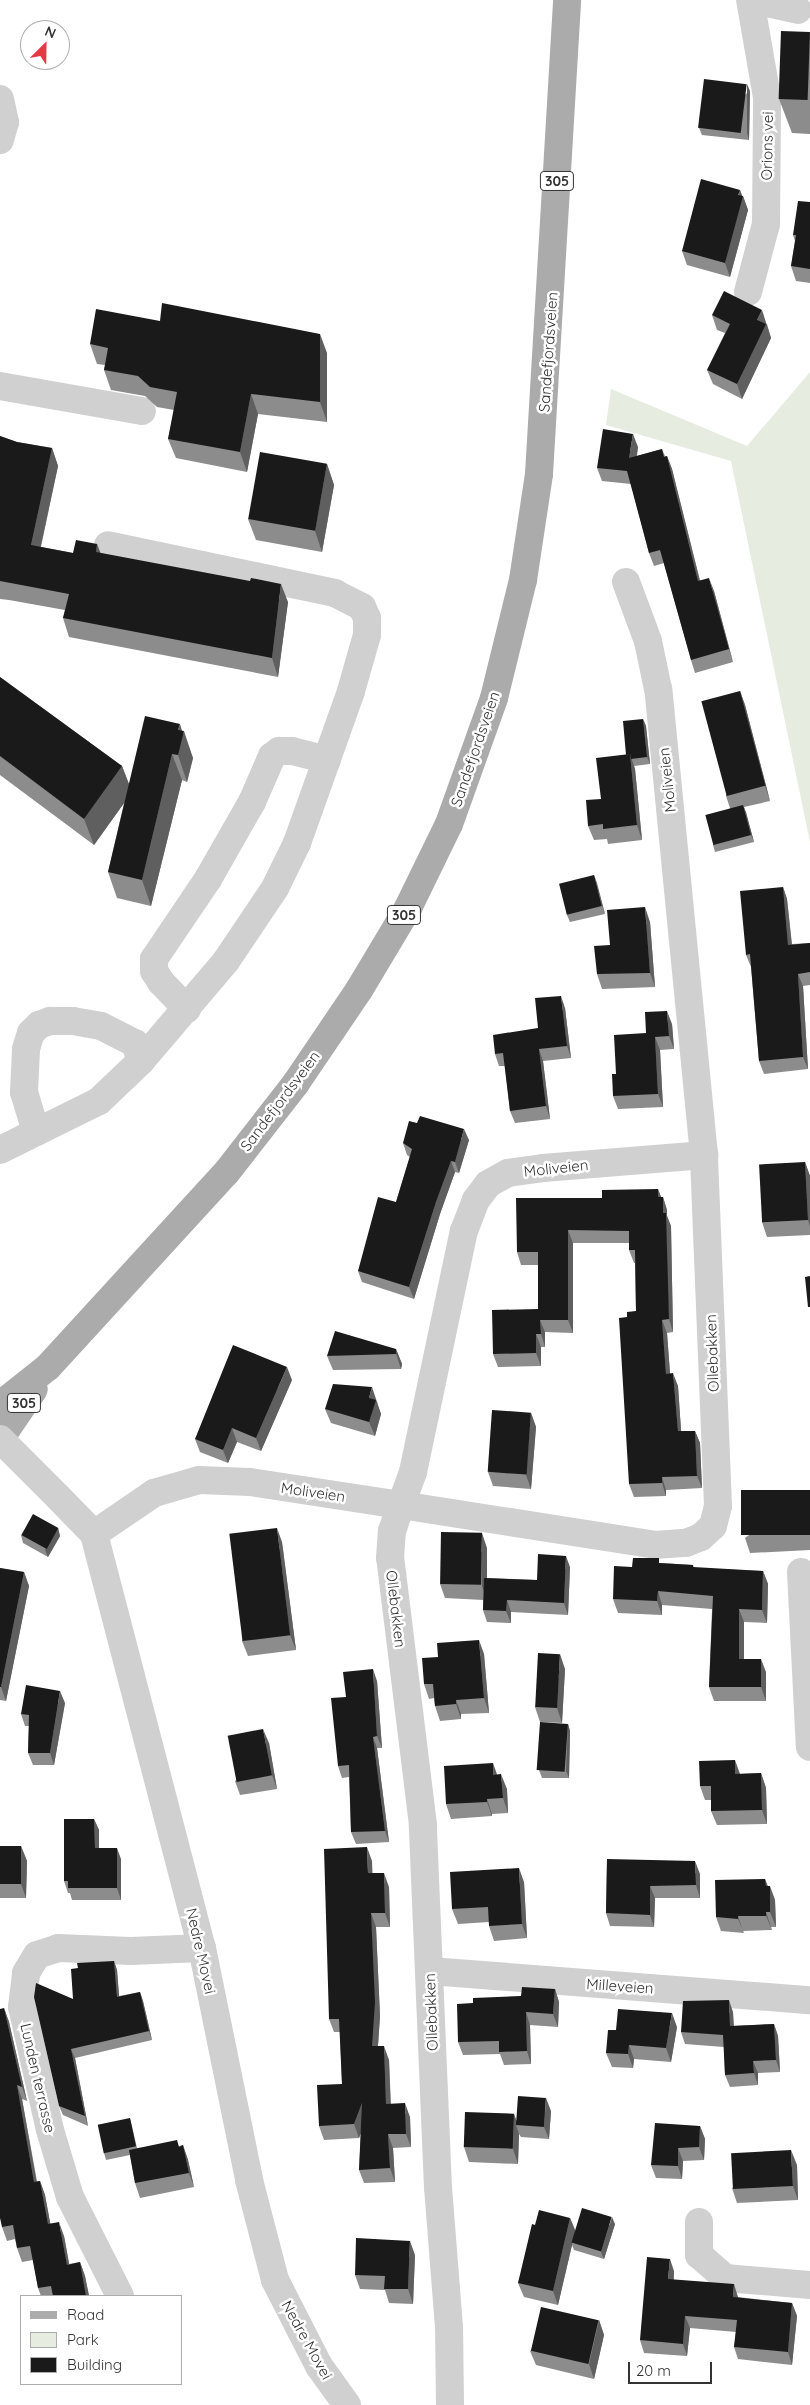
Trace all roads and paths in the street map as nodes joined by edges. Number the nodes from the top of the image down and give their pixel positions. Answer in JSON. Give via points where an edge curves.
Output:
{"nodes":[{"id":1,"x":567,"y":0,"type":"edge"},
{"id":2,"x":752,"y":0,"type":"edge"},
{"id":3,"x":798,"y":10,"type":"dead end"},
{"id":4,"x":0,"y":99,"type":"edge"},
{"id":5,"x":0,"y":140,"type":"edge"},
{"id":6,"x":748,"y":292,"type":"dead end"},
{"id":7,"x":0,"y":386,"type":"edge"},
{"id":8,"x":142,"y":411,"type":"dead end"},
{"id":9,"x":108,"y":545,"type":"dead end"},
{"id":10,"x":626,"y":582,"type":"dead end"},
{"id":11,"x":327,"y":760,"type":"junction"},
{"id":12,"x":187,"y":1009,"type":"junction"},
{"id":13,"x":140,"y":1061,"type":"junction"},
{"id":14,"x":36,"y":1132,"type":"junction"},
{"id":15,"x":0,"y":1150,"type":"edge"},
{"id":16,"x":704,"y":1154,"type":"junction"},
{"id":17,"x":48,"y":1367,"type":"junction"},
{"id":18,"x":0,"y":1405,"type":"edge"},
{"id":19,"x":0,"y":1440,"type":"edge"},
{"id":20,"x":401,"y":1505,"type":"junction"},
{"id":21,"x":94,"y":1534,"type":"junction"},
{"id":22,"x":801,"y":1572,"type":"dead end"},
{"id":23,"x":810,"y":1747,"type":"edge"},
{"id":24,"x":202,"y":1948,"type":"junction"},
{"id":25,"x":430,"y":1971,"type":"junction"},
{"id":26,"x":810,"y":2000,"type":"edge"},
{"id":27,"x":699,"y":2222,"type":"dead end"},
{"id":28,"x":810,"y":2284,"type":"edge"},
{"id":29,"x":119,"y":2295,"type":"edge"},
{"id":30,"x":346,"y":2405,"type":"edge"},
{"id":31,"x":450,"y":2405,"type":"edge"}],
"edges":[{"from":1,"to":17,"type":"main road","name":"Sandefjordsveien","number":"305","via":[[539,474],[523,580],[494,698],[449,824],[408,908],[360,990],[296,1083],[226,1173]]},
{"from":2,"to":3,"type":"street"},
{"from":2,"to":6,"type":"street","name":"Orions vei","via":[[767,97],[766,224]]},
{"from":4,"to":5,"type":"street","via":[[5,122]]},
{"from":7,"to":8,"type":"street"},
{"from":9,"to":11,"type":"street","via":[[334,593],[354,600],[362,607],[367,618],[367,635]]},
{"from":10,"to":16,"type":"street","name":"Moliveien","via":[[648,641],[658,689]]},
{"from":11,"to":12,"type":"street","via":[[310,813],[275,888],[226,961]]},
{"from":11,"to":12,"type":"street","via":[[279,750],[272,756],[252,802],[208,879],[154,959],[154,971],[161,982]]},
{"from":12,"to":13,"type":"street"},
{"from":13,"to":14,"type":"street","via":[[99,1101]]},
{"from":13,"to":14,"type":"street","via":[[135,1043],[100,1026],[73,1021],[50,1021],[40,1025],[31,1033],[26,1049],[24,1092]]},
{"from":14,"to":15,"type":"street"},
{"from":16,"to":20,"type":"street","name":"Moliveien","via":[[543,1168],[508,1173],[488,1184],[476,1200],[464,1231],[412,1472]]},
{"from":16,"to":20,"type":"street","name":"Ollebakken","via":[[718,1506],[713,1526],[701,1537],[686,1543],[655,1545]]},
{"from":17,"to":18,"type":"main road","name":"Sandefjordsveien","number":"305"},
{"from":17,"to":19,"type":"main road","name":"Sandefjordsveien","number":"305"},
{"from":19,"to":21,"type":"street","name":"Nedre Movei","bridge":true},
{"from":20,"to":21,"type":"street","name":"Moliveien","via":[[250,1482],[199,1480],[154,1493]]},
{"from":20,"to":25,"type":"street","name":"Ollebakken","via":[[392,1531],[390,1558],[423,1825]]},
{"from":21,"to":24,"type":"street","name":"Nedre Movei"},
{"from":22,"to":23,"type":"street"},
{"from":24,"to":29,"type":"street","name":"Lunden terrasse","via":[[131,1951],[58,1948],[38,1955],[26,1973],[22,2007],[50,2130],[70,2197]]},
{"from":24,"to":30,"type":"street","name":"Nedre Movei","via":[[249,2180],[275,2280],[319,2366]]},
{"from":25,"to":26,"type":"street","name":"Milleveien"},
{"from":25,"to":31,"type":"street","name":"Ollebakken","via":[[438,2188],[449,2327]]},
{"from":27,"to":28,"type":"street","via":[[699,2255],[725,2278]]}]}
